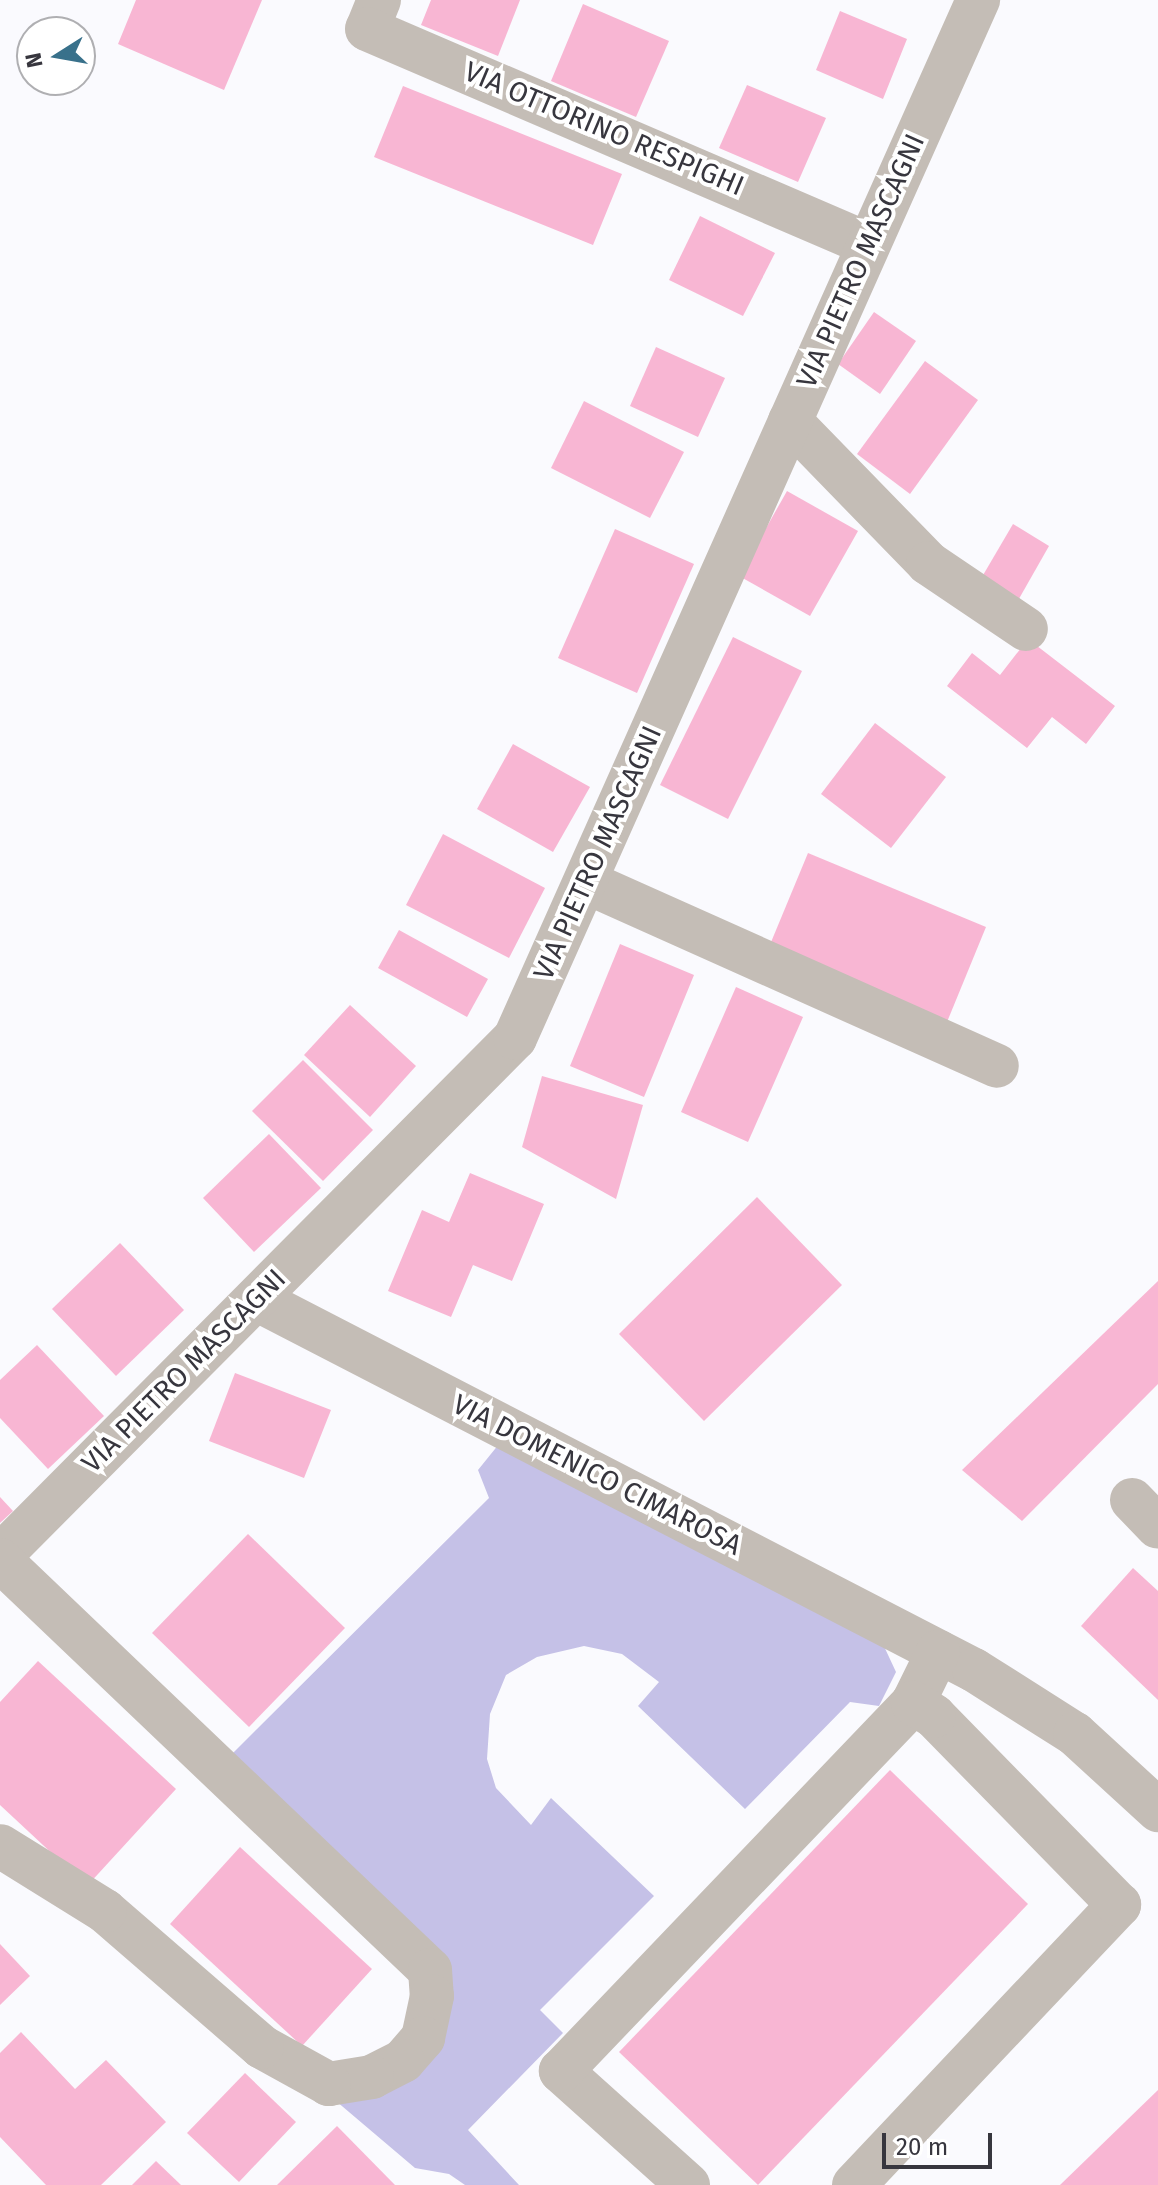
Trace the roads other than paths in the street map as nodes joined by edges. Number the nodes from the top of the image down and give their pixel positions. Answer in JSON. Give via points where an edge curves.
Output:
{"nodes":[{"id":1,"x":379,"y":0,"type":"edge"},
{"id":2,"x":978,"y":0,"type":"edge"},
{"id":3,"x":868,"y":244,"type":"junction"},
{"id":4,"x":790,"y":421,"type":"junction"},
{"id":5,"x":1026,"y":629,"type":"dead end"},
{"id":6,"x":586,"y":882,"type":"junction"},
{"id":7,"x":997,"y":1066,"type":"dead end"},
{"id":8,"x":256,"y":1299,"type":"junction"},
{"id":9,"x":0,"y":1558,"type":"edge"},
{"id":10,"x":956,"y":1661,"type":"junction"},
{"id":11,"x":924,"y":1710,"type":"junction"},
{"id":12,"x":1158,"y":1810,"type":"edge"},
{"id":13,"x":0,"y":1846,"type":"edge"},
{"id":14,"x":688,"y":2185,"type":"edge"},
{"id":15,"x":854,"y":2185,"type":"edge"}],
"edges":[{"from":1,"to":3,"type":"street","name":"VIA OTTORINO RESPIGHI","via":[[367,29]]},
{"from":2,"to":3,"type":"street","name":"VIA PIETRO MASCAGNI"},
{"from":3,"to":4,"type":"street","name":"VIA PIETRO MASCAGNI"},
{"from":4,"to":5,"type":"street","via":[[928,563]]},
{"from":4,"to":6,"type":"street","name":"VIA PIETRO MASCAGNI"},
{"from":6,"to":7,"type":"street"},
{"from":6,"to":8,"type":"street","name":"VIA PIETRO MASCAGNI","via":[[515,1038]]},
{"from":8,"to":9,"type":"street","name":"VIA PIETRO MASCAGNI"},
{"from":8,"to":10,"type":"street","name":"VIA DOMENICO CIMAROSA"},
{"from":9,"to":13,"type":"street","via":[[430,1970],[432,1996],[423,2038],[403,2061],[372,2077],[329,2084],[262,2047],[105,1911]]},
{"from":10,"to":11,"type":"street"},
{"from":10,"to":12,"type":"street","name":"VIA DOMENICO CIMAROSA","via":[[1075,1734]]},
{"from":11,"to":14,"type":"street","via":[[561,2071]]},
{"from":11,"to":15,"type":"street","via":[[1119,1905]]}]}
